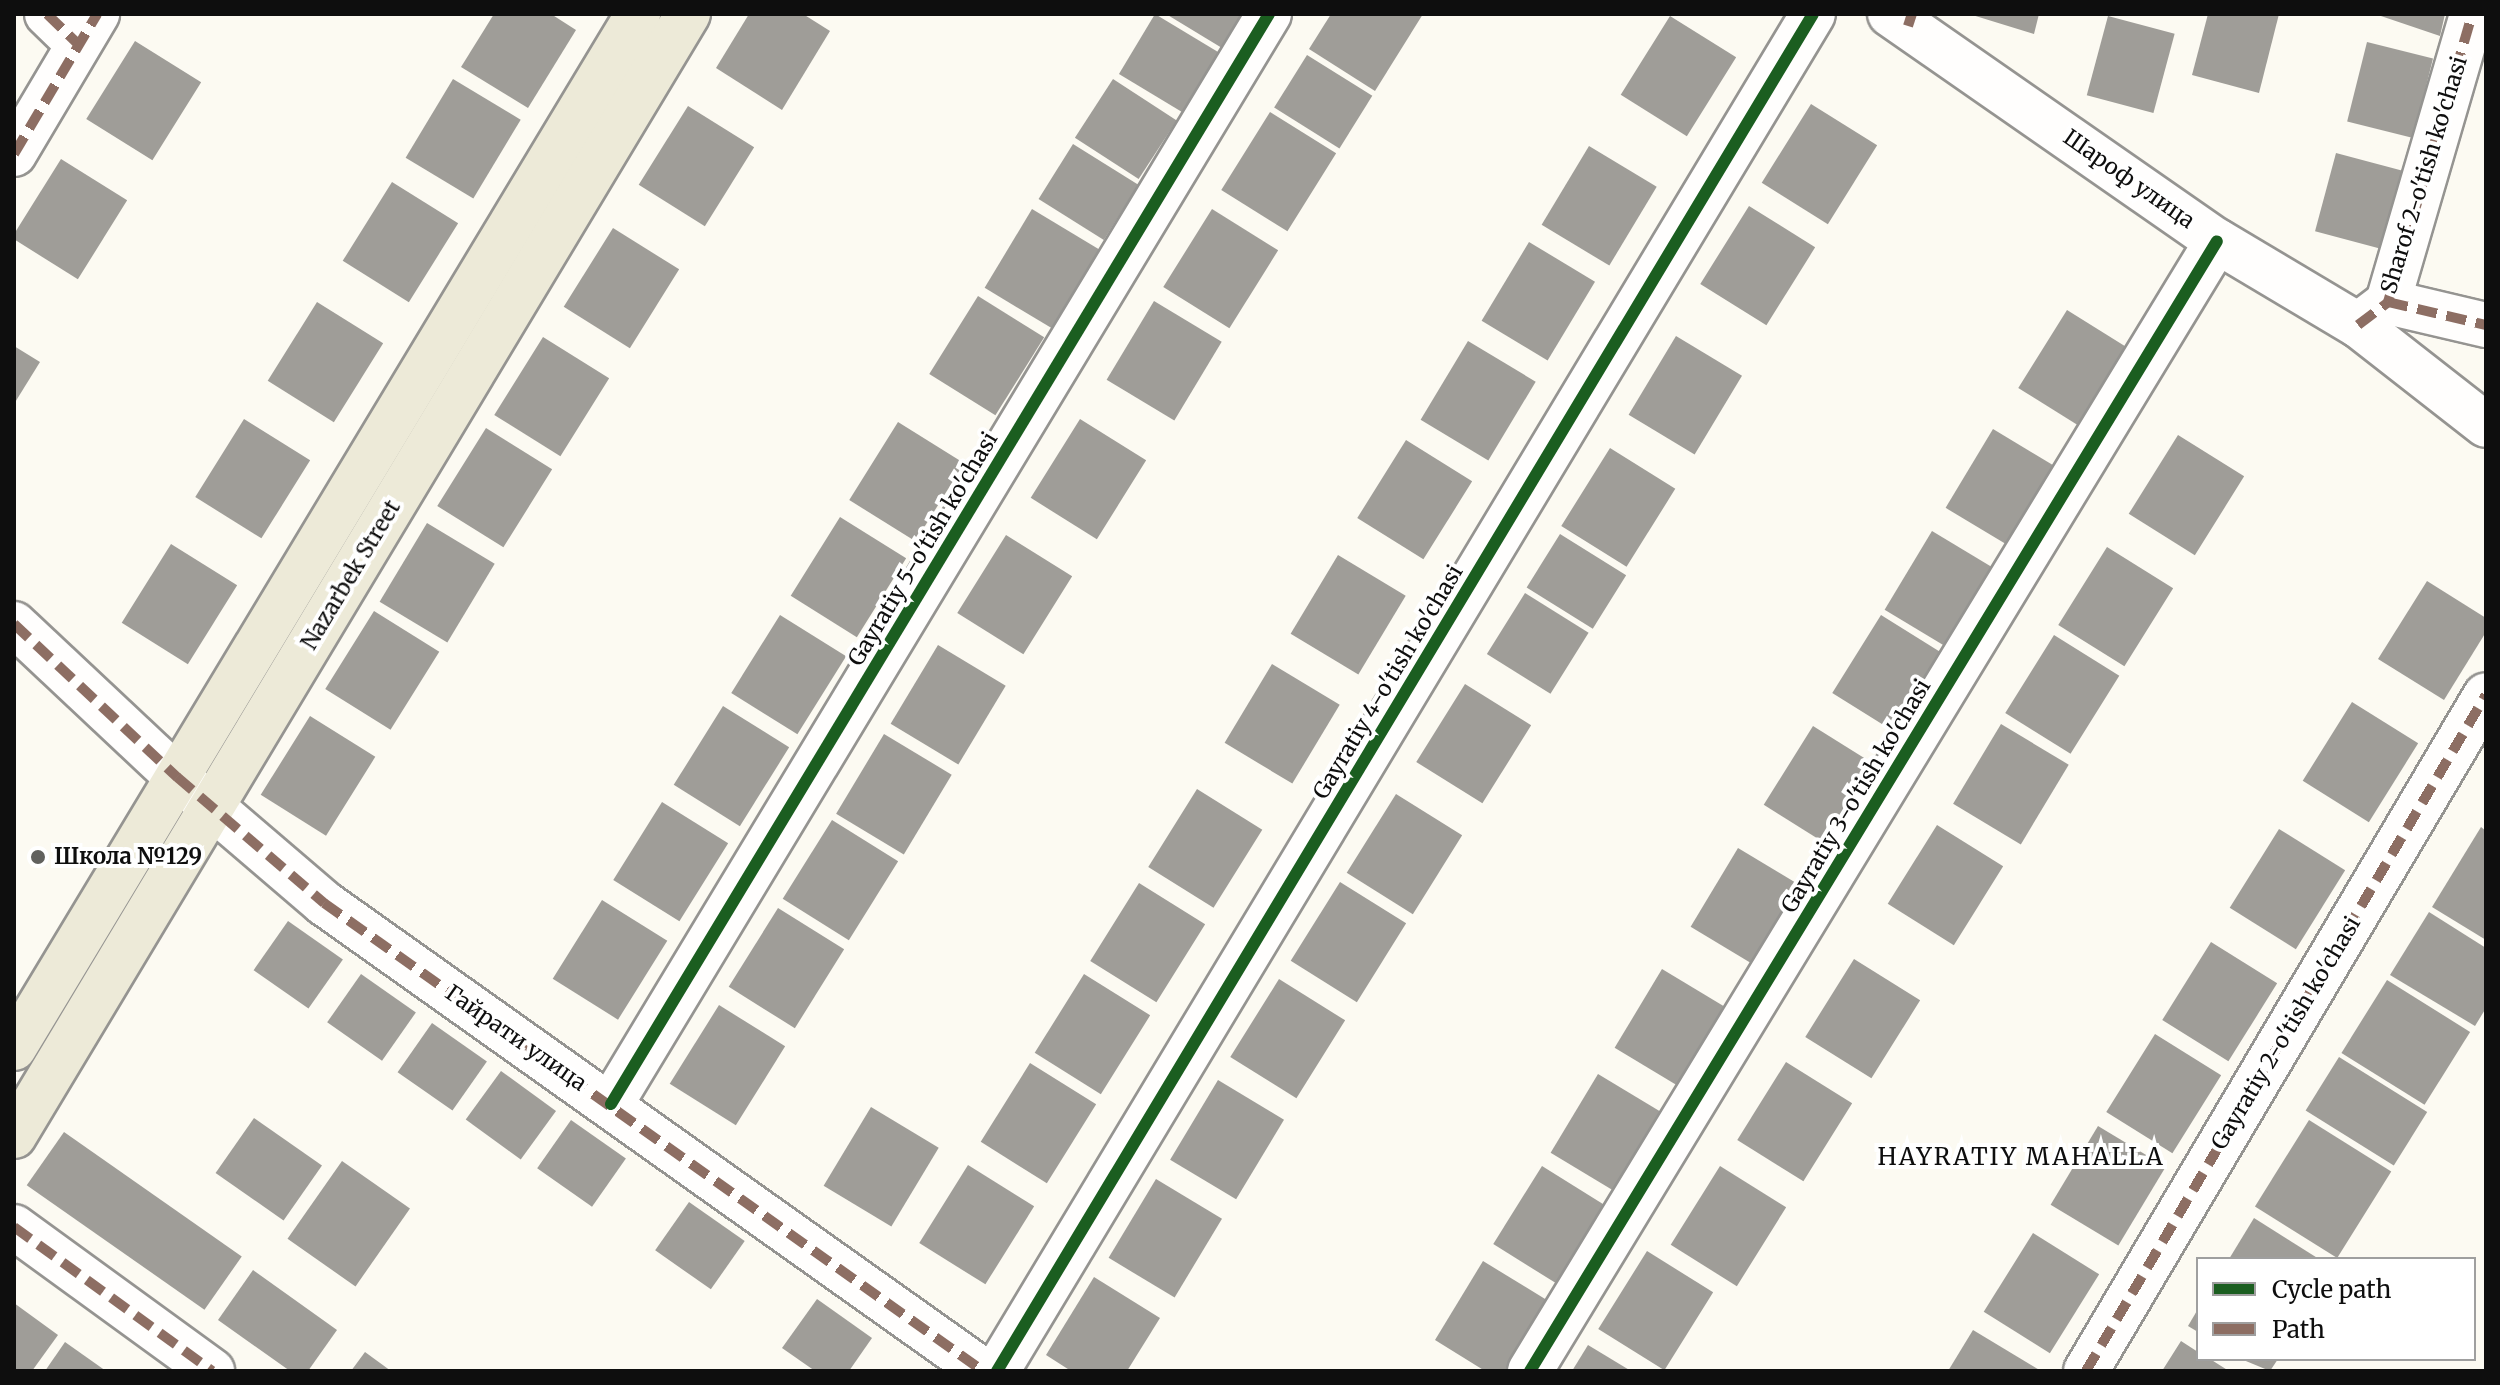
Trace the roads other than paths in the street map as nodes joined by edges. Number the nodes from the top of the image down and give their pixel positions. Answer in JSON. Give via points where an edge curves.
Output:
{"nodes":[{"id":1,"x":47,"y":14,"type":"edge"},
{"id":2,"x":638,"y":14,"type":"edge"},
{"id":3,"x":688,"y":14,"type":"edge"},
{"id":4,"x":1269,"y":14,"type":"edge"},
{"id":5,"x":1813,"y":14,"type":"edge"},
{"id":6,"x":2472,"y":14,"type":"edge"},
{"id":7,"x":1903,"y":18,"type":"edge"},
{"id":8,"x":88,"y":29,"type":"edge"},
{"id":9,"x":14,"y":154,"type":"edge"},
{"id":10,"x":2217,"y":241,"type":"junction"},
{"id":11,"x":2373,"y":313,"type":"junction"},
{"id":12,"x":2486,"y":325,"type":"edge"},
{"id":13,"x":2486,"y":425,"type":"edge"},
{"id":14,"x":14,"y":624,"type":"edge"},
{"id":15,"x":2486,"y":695,"type":"edge"},
{"id":16,"x":177,"y":777,"type":"junction"},
{"id":17,"x":211,"y":807,"type":"junction"},
{"id":18,"x":14,"y":1048,"type":"edge"},
{"id":19,"x":611,"y":1104,"type":"junction"},
{"id":20,"x":14,"y":1136,"type":"edge"},
{"id":21,"x":14,"y":1227,"type":"edge"},
{"id":22,"x":212,"y":1371,"type":"edge"},
{"id":23,"x":983,"y":1371,"type":"edge"},
{"id":24,"x":997,"y":1371,"type":"edge"},
{"id":25,"x":1530,"y":1371,"type":"edge"},
{"id":26,"x":2086,"y":1371,"type":"edge"}],
"edges":[{"from":1,"to":8,"type":"street"},
{"from":2,"to":16,"type":"main road","name":"Nazarbek Street"},
{"from":3,"to":17,"type":"main road","name":"Nazarbek Street"},
{"from":4,"to":19,"type":"street","name":"Gayratiy 5-o'tish ko'chasi"},
{"from":5,"to":24,"type":"street","name":"Gayratiy 4-o'tish ko'chasi"},
{"from":6,"to":11,"type":"street","name":"Sharof 2-o'tish ko'chasi"},
{"from":7,"to":10,"type":"street","name":"Шароф улица"},
{"from":8,"to":9,"type":"street"},
{"from":10,"to":11,"type":"street","name":"Шароф улица"},
{"from":10,"to":25,"type":"street","name":"Gayratiy 3-o'tish ko'chasi"},
{"from":11,"to":12,"type":"street"},
{"from":11,"to":13,"type":"street","name":"Шароф улица"},
{"from":14,"to":16,"type":"street","name":"Гайрати улица"},
{"from":15,"to":26,"type":"street","name":"Gayratiy 2-o'tish ko'chasi"},
{"from":16,"to":17,"type":"street","name":"Гайрати улица"},
{"from":16,"to":18,"type":"main road","name":"Nazarbek Street"},
{"from":17,"to":19,"type":"street","name":"Гайрати улица","via":[[324,903]]},
{"from":17,"to":20,"type":"main road","name":"Nazarbek Street"},
{"from":19,"to":23,"type":"street","name":"Гайрати улица"},
{"from":21,"to":22,"type":"street"}]}
